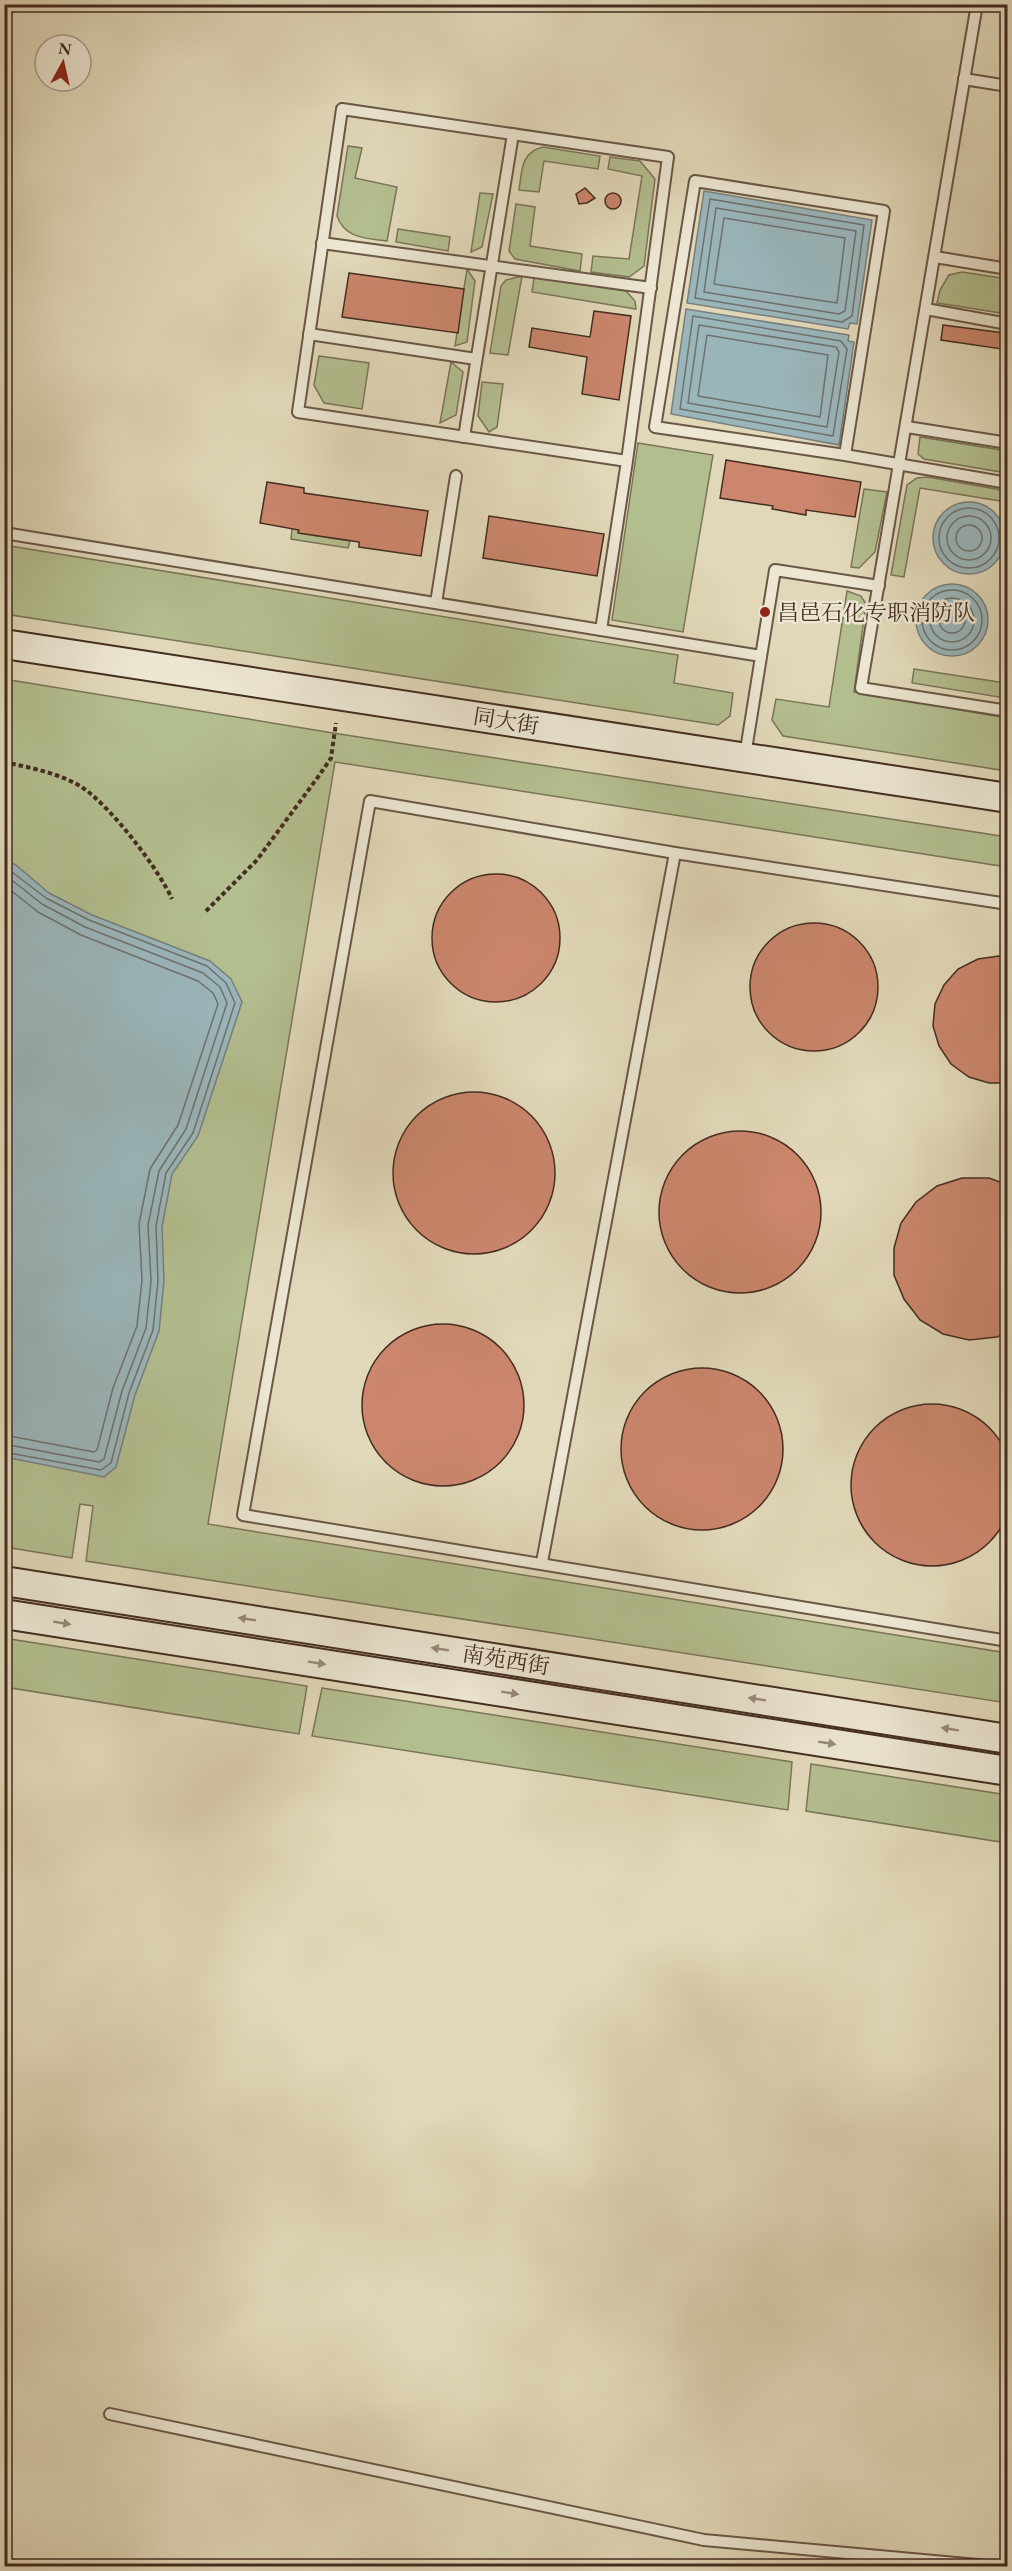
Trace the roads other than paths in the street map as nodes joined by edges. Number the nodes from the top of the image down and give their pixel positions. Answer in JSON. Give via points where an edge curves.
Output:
{"nodes":[{"id":1,"x":977,"y":4,"type":"edge"},
{"id":2,"x":964,"y":79,"type":"junction"},
{"id":3,"x":1008,"y":86,"type":"edge"},
{"id":4,"x":513,"y":134,"type":"junction"},
{"id":5,"x":322,"y":243,"type":"junction"},
{"id":6,"x":935,"y":257,"type":"junction"},
{"id":7,"x":490,"y":266,"type":"junction"},
{"id":8,"x":1008,"y":268,"type":"edge"},
{"id":9,"x":651,"y":288,"type":"junction"},
{"id":10,"x":926,"y":309,"type":"junction"},
{"id":11,"x":1008,"y":324,"type":"edge"},
{"id":12,"x":309,"y":334,"type":"junction"},
{"id":13,"x":476,"y":359,"type":"junction"},
{"id":14,"x":907,"y":427,"type":"junction"},
{"id":15,"x":464,"y":437,"type":"junction"},
{"id":16,"x":1008,"y":443,"type":"edge"},
{"id":17,"x":845,"y":455,"type":"junction"},
{"id":18,"x":627,"y":461,"type":"junction"},
{"id":19,"x":900,"y":466,"type":"junction"},
{"id":20,"x":456,"y":476,"type":"dead end"},
{"id":21,"x":1008,"y":483,"type":"edge"},
{"id":22,"x":4,"y":533,"type":"edge"},
{"id":23,"x":879,"y":586,"type":"junction"},
{"id":24,"x":436,"y":603,"type":"junction"},
{"id":25,"x":601,"y":630,"type":"junction"},
{"id":26,"x":4,"y":644,"type":"edge"},
{"id":27,"x":761,"y":656,"type":"junction"},
{"id":28,"x":1008,"y":711,"type":"edge"},
{"id":29,"x":745,"y":758,"type":"junction"},
{"id":30,"x":1008,"y":798,"type":"edge"},
{"id":31,"x":675,"y":853,"type":"junction"},
{"id":32,"x":1008,"y":904,"type":"edge"},
{"id":33,"x":542,"y":1562,"type":"junction"},
{"id":34,"x":4,"y":1581,"type":"edge"},
{"id":35,"x":4,"y":1614,"type":"edge"},
{"id":36,"x":1008,"y":1641,"type":"edge"},
{"id":37,"x":1008,"y":1738,"type":"edge"},
{"id":38,"x":1008,"y":1771,"type":"edge"},
{"id":39,"x":111,"y":2414,"type":"dead end"},
{"id":40,"x":989,"y":2566,"type":"edge"}],
"edges":[{"from":1,"to":2,"type":"lane"},
{"from":2,"to":3,"type":"lane"},
{"from":2,"to":6,"type":"lane"},
{"from":4,"to":5,"type":"lane","via":[[342,109]]},
{"from":4,"to":7,"type":"lane"},
{"from":4,"to":9,"type":"lane","via":[[668,157]]},
{"from":5,"to":7,"type":"lane"},
{"from":5,"to":12,"type":"lane"},
{"from":6,"to":8,"type":"lane"},
{"from":6,"to":10,"type":"lane"},
{"from":7,"to":9,"type":"lane"},
{"from":7,"to":13,"type":"lane"},
{"from":9,"to":18,"type":"lane"},
{"from":10,"to":11,"type":"lane"},
{"from":10,"to":14,"type":"lane"},
{"from":12,"to":13,"type":"lane"},
{"from":12,"to":15,"type":"lane","via":[[298,412]]},
{"from":13,"to":15,"type":"lane"},
{"from":14,"to":16,"type":"lane"},
{"from":14,"to":19,"type":"lane"},
{"from":15,"to":18,"type":"lane"},
{"from":17,"to":17,"type":"lane","via":[[655,427],[694,181],[884,211]]},
{"from":17,"to":19,"type":"lane"},
{"from":18,"to":25,"type":"lane"},
{"from":19,"to":21,"type":"lane"},
{"from":19,"to":23,"type":"lane"},
{"from":20,"to":24,"type":"lane"},
{"from":22,"to":24,"type":"lane"},
{"from":23,"to":27,"type":"lane","via":[[775,570]]},
{"from":23,"to":28,"type":"lane","via":[[861,688]]},
{"from":24,"to":25,"type":"lane"},
{"from":25,"to":27,"type":"lane"},
{"from":26,"to":29,"type":"main road","name":"同大街"},
{"from":27,"to":29,"type":"lane"},
{"from":29,"to":30,"type":"main road","name":"同大街"},
{"from":31,"to":32,"type":"lane"},
{"from":31,"to":33,"type":"lane"},
{"from":31,"to":33,"type":"lane","via":[[370,801],[243,1515]]},
{"from":33,"to":36,"type":"lane"},
{"from":37,"to":34,"type":"main road","name":"南苑西街","one_way":true},
{"from":35,"to":38,"type":"main road","name":"南苑西街","one_way":true},
{"from":39,"to":40,"type":"lane","via":[[704,2540]]}]}
